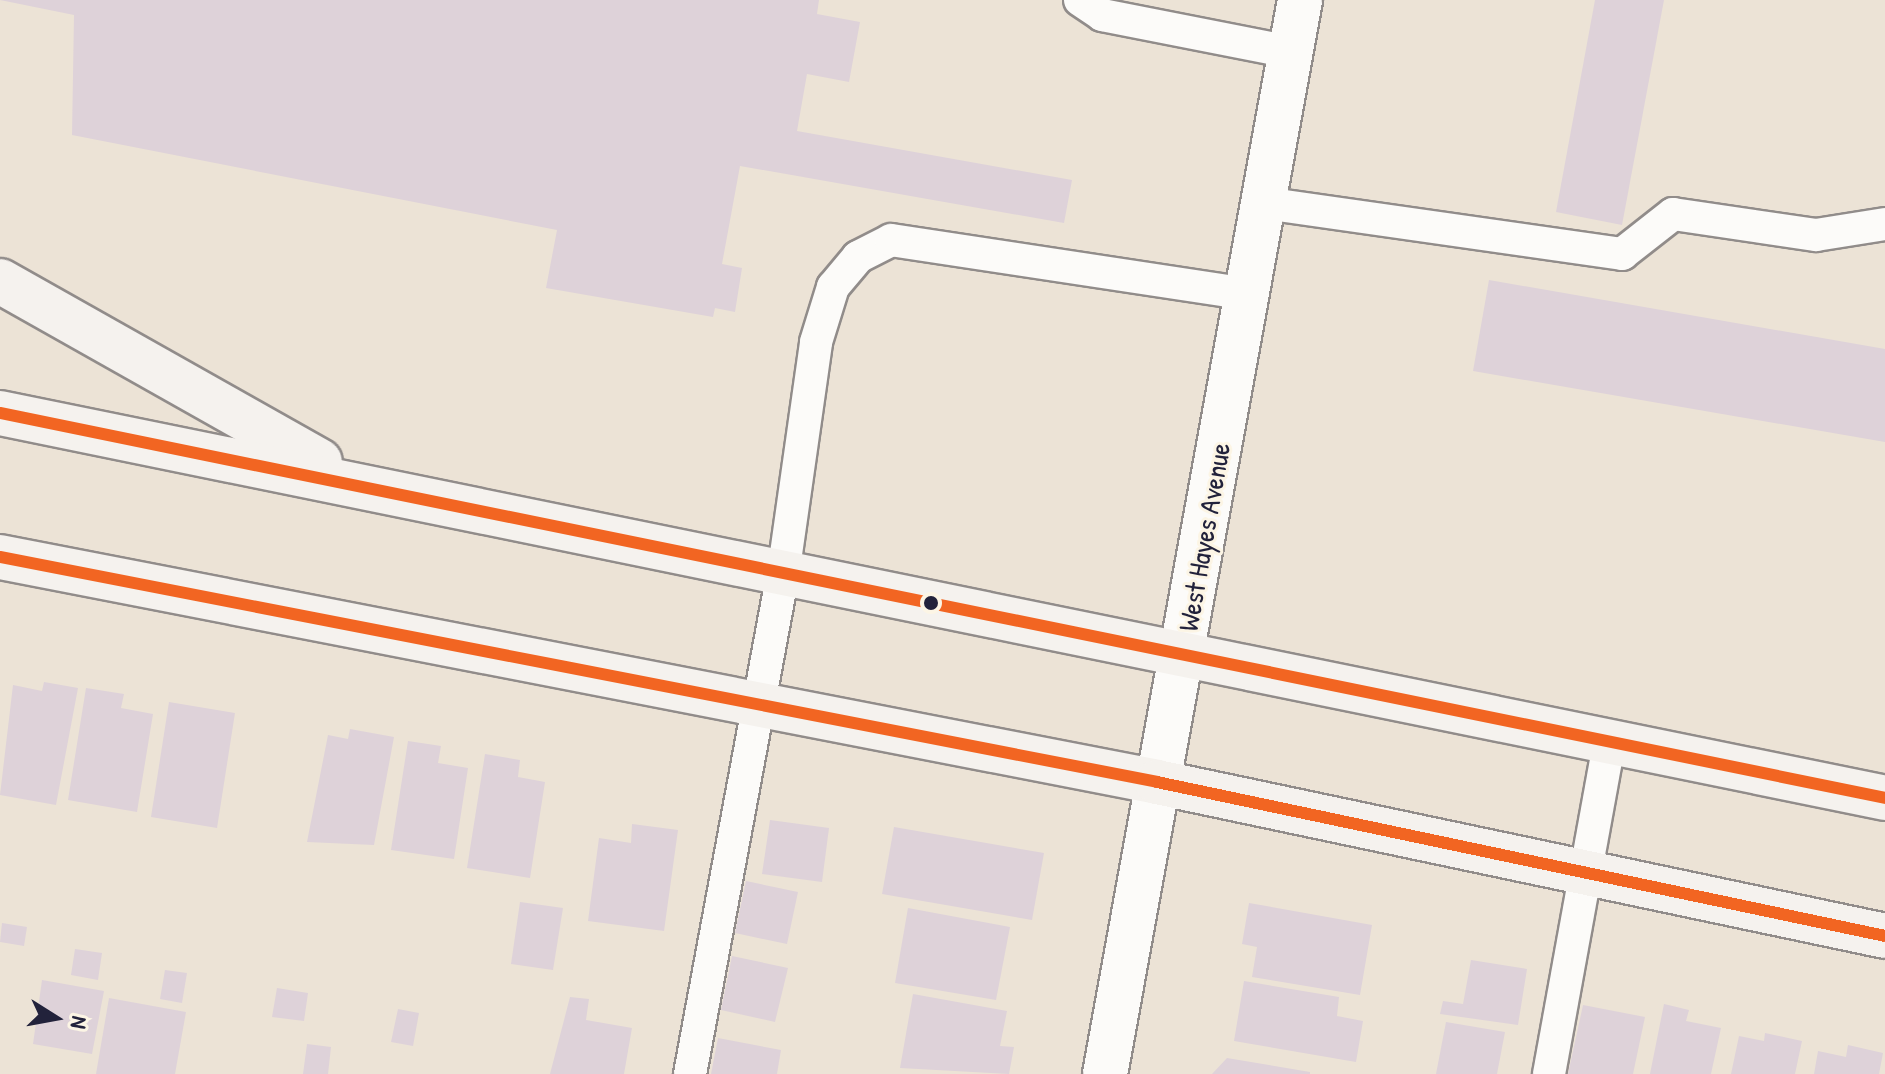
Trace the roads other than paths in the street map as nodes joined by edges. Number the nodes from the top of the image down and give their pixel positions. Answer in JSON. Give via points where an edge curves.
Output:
{"nodes":[{"id":1,"x":1300,"y":0,"type":"edge"},
{"id":2,"x":1091,"y":7,"type":"edge"},
{"id":3,"x":1290,"y":52,"type":"junction"},
{"id":4,"x":1264,"y":203,"type":"junction"},
{"id":5,"x":1885,"y":224,"type":"edge"},
{"id":6,"x":0,"y":281,"type":"edge"},
{"id":7,"x":1247,"y":294,"type":"junction"},
{"id":8,"x":0,"y":413,"type":"edge"},
{"id":9,"x":357,"y":481,"type":"junction"},
{"id":10,"x":0,"y":557,"type":"edge"},
{"id":11,"x":784,"y":568,"type":"junction"},
{"id":12,"x":1184,"y":651,"type":"junction"},
{"id":13,"x":758,"y":705,"type":"junction"},
{"id":14,"x":1610,"y":738,"type":"junction"},
{"id":15,"x":1157,"y":782,"type":"junction"},
{"id":16,"x":1885,"y":798,"type":"edge"},
{"id":17,"x":1588,"y":876,"type":"junction"},
{"id":18,"x":1885,"y":936,"type":"edge"},
{"id":19,"x":690,"y":1074,"type":"edge"},
{"id":20,"x":1105,"y":1074,"type":"edge"},
{"id":21,"x":1549,"y":1074,"type":"edge"}],
"edges":[{"from":1,"to":3,"type":"street","name":"West Hayes Avenue"},
{"from":2,"to":3,"type":"lane"},
{"from":3,"to":4,"type":"street","name":"West Hayes Avenue"},
{"from":4,"to":5,"type":"lane","via":[[1622,254],[1673,214],[1816,235]]},
{"from":4,"to":7,"type":"street","name":"West Hayes Avenue"},
{"from":6,"to":9,"type":"main road"},
{"from":7,"to":11,"type":"lane","via":[[891,240],[858,257],[833,287],[816,342]]},
{"from":7,"to":12,"type":"street","name":"West Hayes Avenue"},
{"from":8,"to":9,"type":"main road"},
{"from":9,"to":11,"type":"main road"},
{"from":10,"to":13,"type":"main road"},
{"from":11,"to":12,"type":"main road"},
{"from":11,"to":13,"type":"lane"},
{"from":12,"to":14,"type":"main road"},
{"from":12,"to":15,"type":"street","name":"West Hayes Avenue"},
{"from":13,"to":15,"type":"main road"},
{"from":13,"to":19,"type":"lane"},
{"from":14,"to":16,"type":"main road"},
{"from":14,"to":17,"type":"lane"},
{"from":15,"to":17,"type":"main road"},
{"from":15,"to":20,"type":"street","name":"West Hayes Avenue"},
{"from":17,"to":18,"type":"main road"},
{"from":17,"to":21,"type":"lane"}]}
